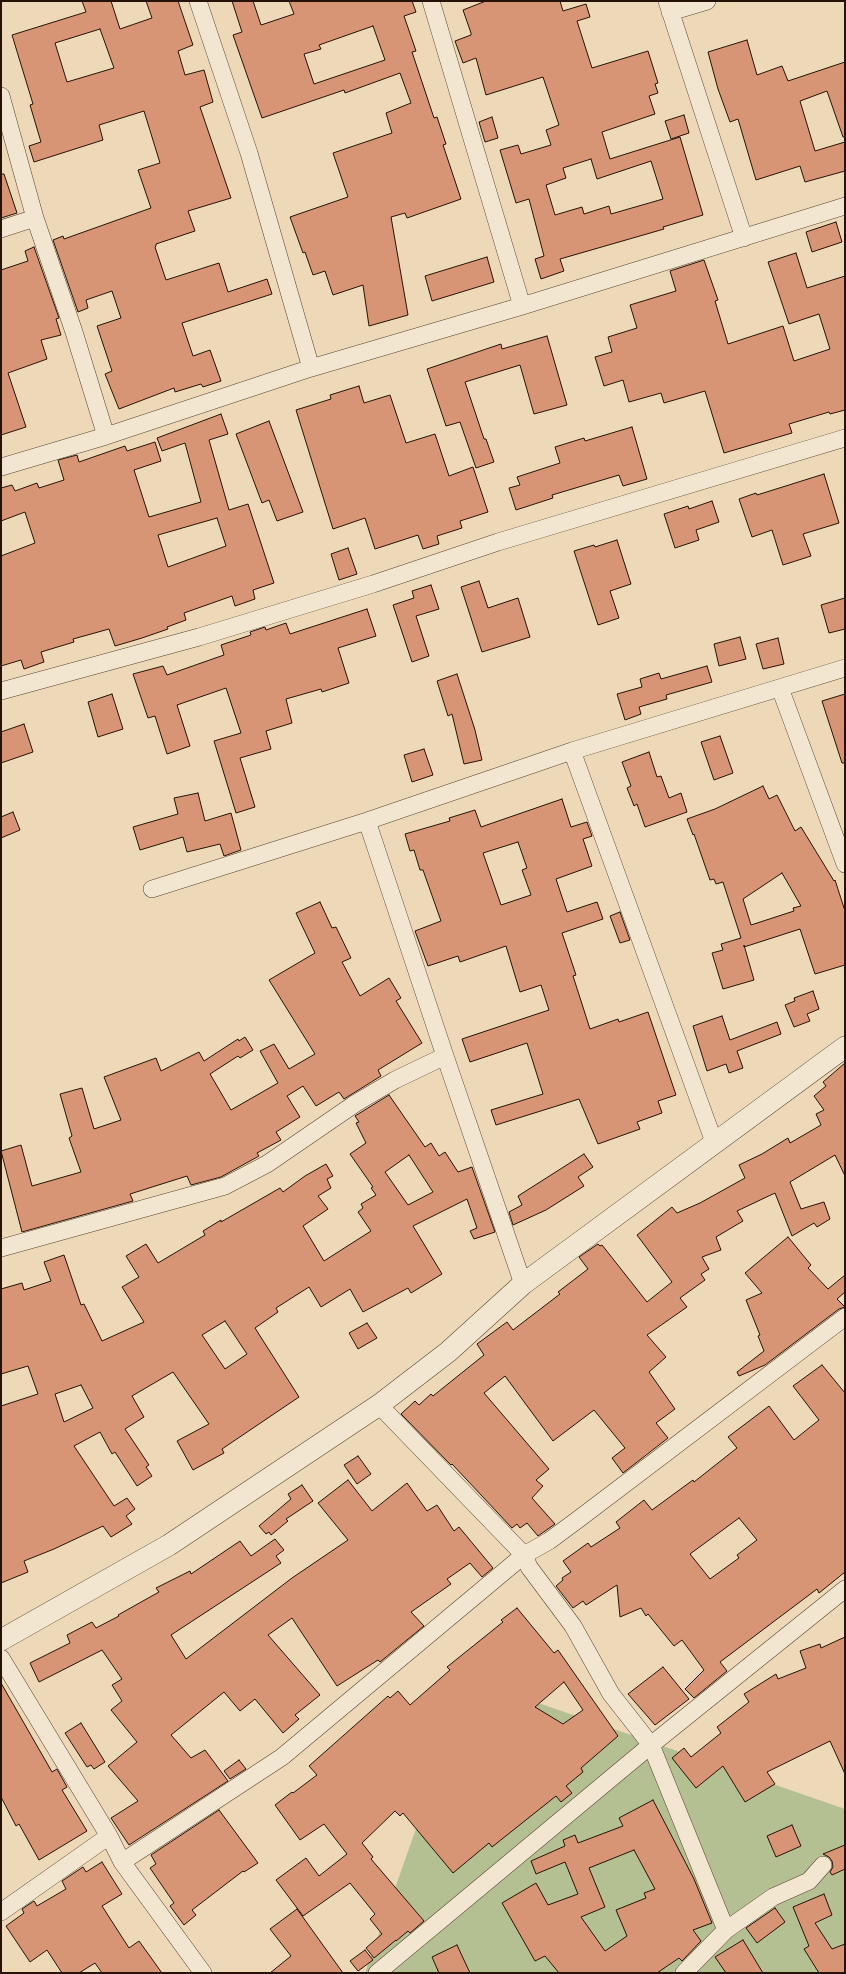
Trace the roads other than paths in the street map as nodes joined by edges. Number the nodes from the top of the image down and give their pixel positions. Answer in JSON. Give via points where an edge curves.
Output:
{"nodes":[{"id":1,"x":198,"y":1,"type":"edge"},
{"id":2,"x":431,"y":1,"type":"edge"},
{"id":3,"x":707,"y":1,"type":"edge"},
{"id":4,"x":669,"y":6,"type":"edge"},
{"id":5,"x":1,"y":96,"type":"edge"},
{"id":6,"x":845,"y":206,"type":"edge"},
{"id":7,"x":34,"y":218,"type":"junction"},
{"id":8,"x":1,"y":229,"type":"edge"},
{"id":9,"x":744,"y":238,"type":"junction"},
{"id":10,"x":522,"y":306,"type":"junction"},
{"id":11,"x":311,"y":368,"type":"junction"},
{"id":12,"x":106,"y":436,"type":"junction"},
{"id":13,"x":845,"y":438,"type":"edge"},
{"id":14,"x":1,"y":467,"type":"edge"},
{"id":15,"x":845,"y":668,"type":"edge"},
{"id":16,"x":780,"y":688,"type":"junction"},
{"id":17,"x":1,"y":691,"type":"edge"},
{"id":18,"x":572,"y":751,"type":"junction"},
{"id":19,"x":367,"y":821,"type":"junction"},
{"id":20,"x":845,"y":864,"type":"edge"},
{"id":21,"x":152,"y":889,"type":"dead end"},
{"id":22,"x":845,"y":1047,"type":"edge"},
{"id":23,"x":445,"y":1056,"type":"junction"},
{"id":24,"x":714,"y":1142,"type":"junction"},
{"id":25,"x":1,"y":1248,"type":"edge"},
{"id":26,"x":523,"y":1284,"type":"junction"},
{"id":27,"x":845,"y":1318,"type":"edge"},
{"id":28,"x":379,"y":1405,"type":"junction"},
{"id":29,"x":524,"y":1555,"type":"junction"},
{"id":30,"x":845,"y":1589,"type":"edge"},
{"id":31,"x":1,"y":1640,"type":"edge"},
{"id":32,"x":1,"y":1658,"type":"edge"},
{"id":33,"x":651,"y":1745,"type":"junction"},
{"id":34,"x":108,"y":1836,"type":"junction"},
{"id":35,"x":122,"y":1862,"type":"junction"},
{"id":36,"x":822,"y":1865,"type":"dead end"},
{"id":37,"x":1,"y":1912,"type":"edge"},
{"id":38,"x":726,"y":1930,"type":"junction"},
{"id":39,"x":202,"y":1973,"type":"edge"},
{"id":40,"x":377,"y":1973,"type":"edge"},
{"id":41,"x":684,"y":1973,"type":"edge"}],
"edges":[{"from":1,"to":11,"type":"street","via":[[250,153]]},
{"from":2,"to":10,"type":"street"},
{"from":3,"to":4,"type":"street"},
{"from":4,"to":9,"type":"street"},
{"from":5,"to":7,"type":"street"},
{"from":6,"to":9,"type":"street"},
{"from":7,"to":8,"type":"street"},
{"from":7,"to":12,"type":"street","via":[[74,332]]},
{"from":9,"to":10,"type":"street"},
{"from":10,"to":11,"type":"street"},
{"from":11,"to":12,"type":"street"},
{"from":12,"to":14,"type":"street"},
{"from":13,"to":17,"type":"street","via":[[498,542],[199,637]]},
{"from":15,"to":16,"type":"street"},
{"from":16,"to":18,"type":"street"},
{"from":16,"to":20,"type":"street"},
{"from":18,"to":19,"type":"street"},
{"from":18,"to":24,"type":"street"},
{"from":19,"to":21,"type":"street"},
{"from":19,"to":23,"type":"street"},
{"from":22,"to":24,"type":"street"},
{"from":23,"to":25,"type":"street","via":[[395,1080],[356,1103],[267,1164],[225,1186]]},
{"from":23,"to":26,"type":"street"},
{"from":24,"to":26,"type":"street"},
{"from":26,"to":28,"type":"street","via":[[448,1352]]},
{"from":27,"to":29,"type":"street","via":[[568,1527]]},
{"from":28,"to":29,"type":"street"},
{"from":28,"to":31,"type":"street","via":[[169,1545]]},
{"from":29,"to":33,"type":"street","via":[[529,1567],[572,1626],[611,1694]]},
{"from":29,"to":35,"type":"street","via":[[282,1757]]},
{"from":30,"to":33,"type":"street"},
{"from":32,"to":34,"type":"street"},
{"from":33,"to":38,"type":"street"},
{"from":33,"to":40,"type":"street"},
{"from":34,"to":35,"type":"street"},
{"from":34,"to":37,"type":"street"},
{"from":35,"to":39,"type":"street"},
{"from":36,"to":38,"type":"street","via":[[809,1881],[773,1897]]},
{"from":38,"to":41,"type":"street"}]}
